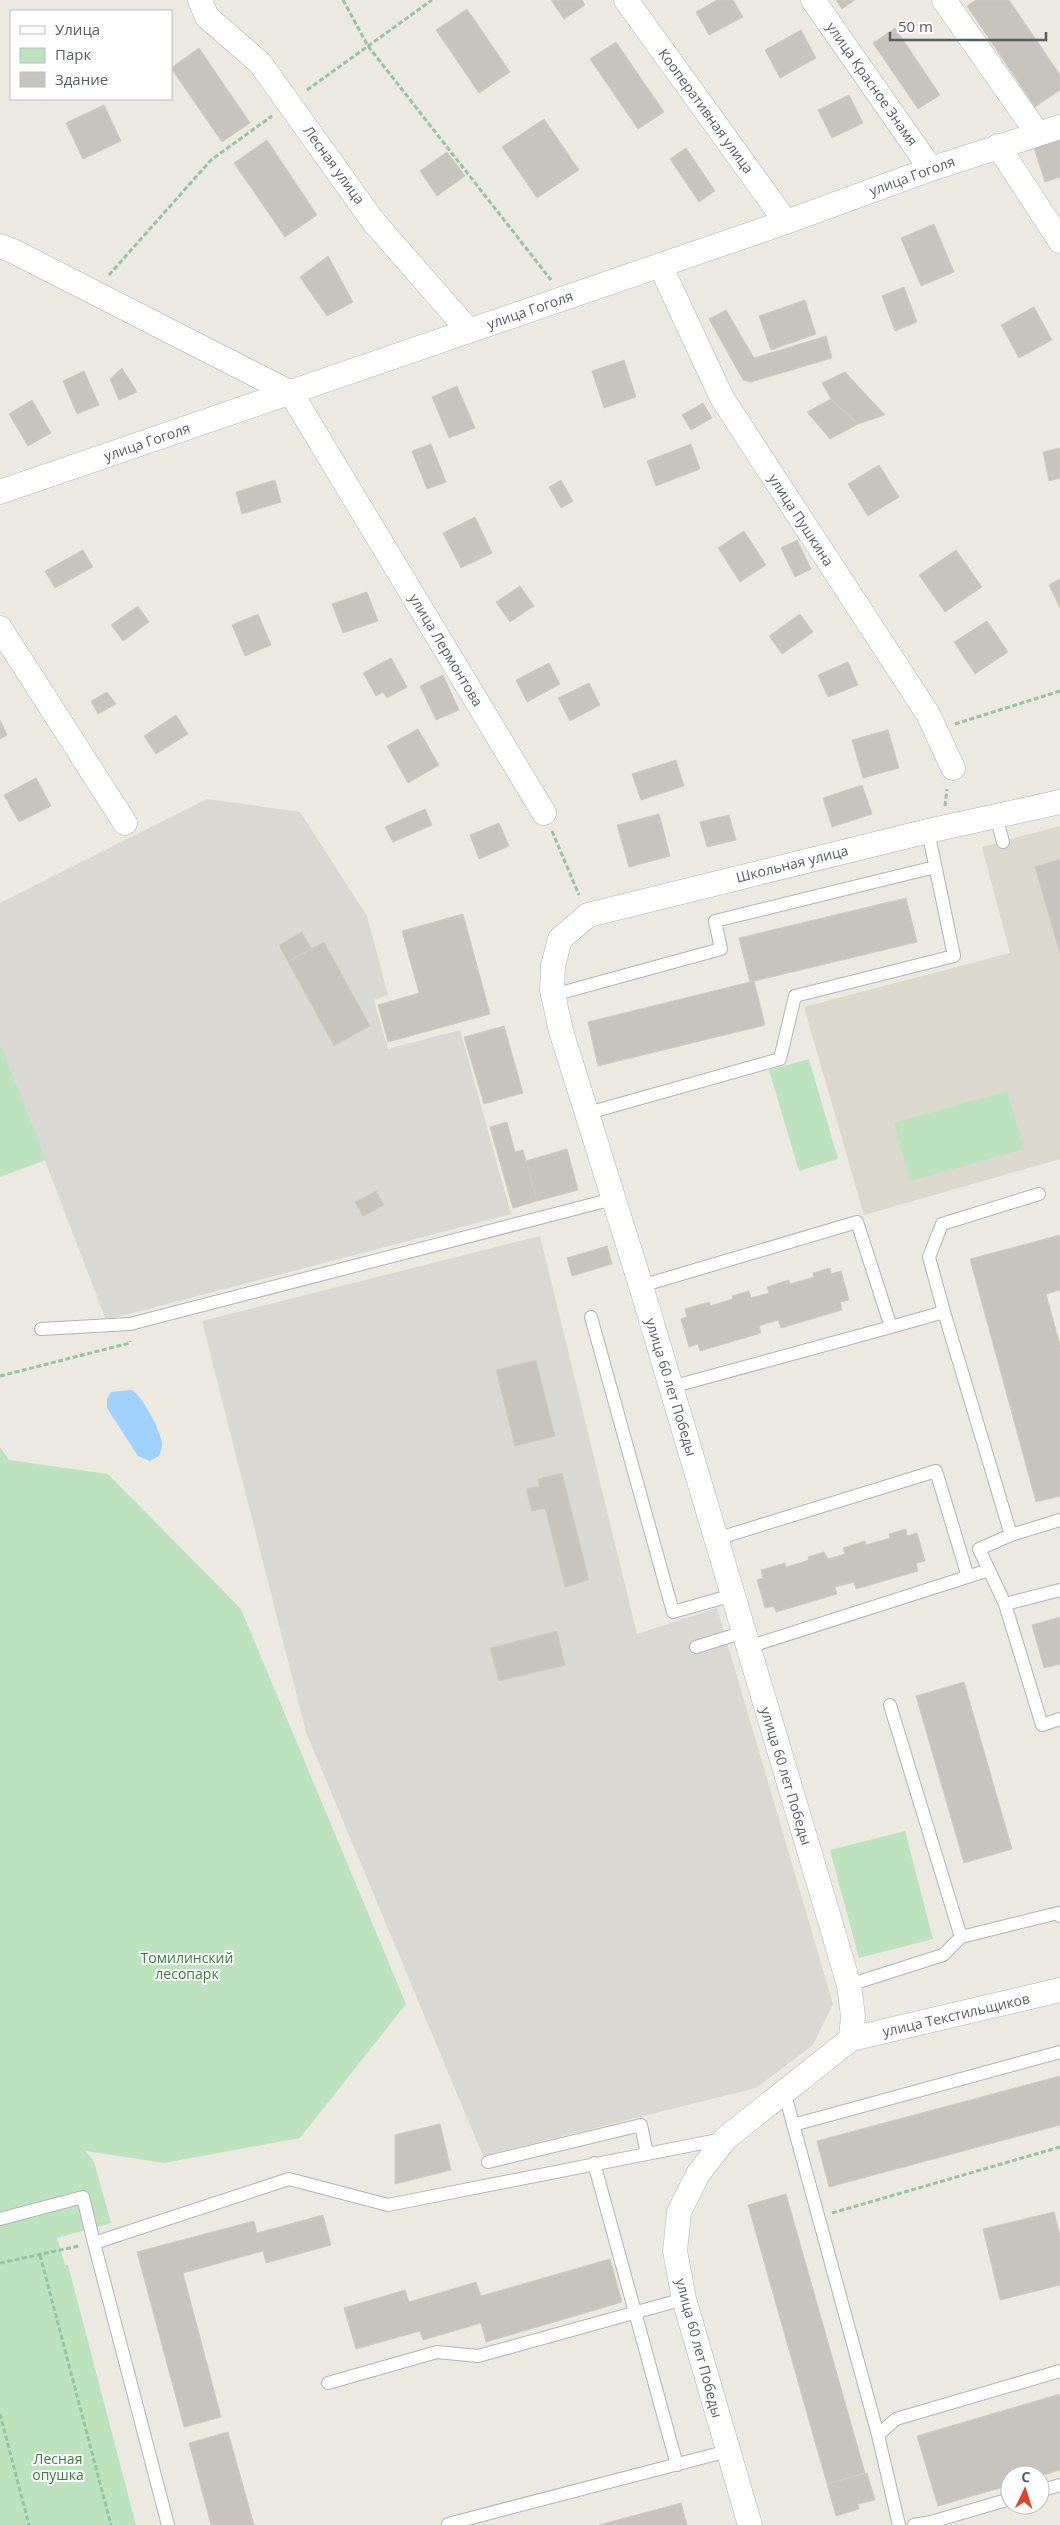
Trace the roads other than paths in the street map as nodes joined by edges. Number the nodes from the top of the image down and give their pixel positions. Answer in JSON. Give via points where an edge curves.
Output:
{"nodes":[{"id":1,"x":200,"y":0,"type":"edge"},
{"id":2,"x":626,"y":0,"type":"edge"},
{"id":3,"x":812,"y":0,"type":"edge"},
{"id":4,"x":944,"y":0,"type":"edge"},
{"id":5,"x":1049,"y":130,"type":"edge"},
{"id":6,"x":998,"y":146,"type":"junction"},
{"id":7,"x":931,"y":169,"type":"junction"},
{"id":8,"x":786,"y":222,"type":"junction"},
{"id":9,"x":1060,"y":241,"type":"edge"},
{"id":10,"x":0,"y":246,"type":"edge"},
{"id":11,"x":660,"y":265,"type":"junction"},
{"id":12,"x":469,"y":331,"type":"junction"},
{"id":13,"x":291,"y":393,"type":"junction"},
{"id":14,"x":0,"y":492,"type":"edge"},
{"id":15,"x":0,"y":628,"type":"edge"},
{"id":16,"x":954,"y":768,"type":"dead end"},
{"id":17,"x":1060,"y":802,"type":"edge"},
{"id":18,"x":544,"y":812,"type":"road end"},
{"id":19,"x":996,"y":816,"type":"junction"},
{"id":20,"x":125,"y":823,"type":"dead end"},
{"id":21,"x":928,"y":831,"type":"junction"},
{"id":22,"x":1003,"y":842,"type":"dead end"},
{"id":23,"x":935,"y":867,"type":"junction"},
{"id":24,"x":553,"y":966,"type":"joint"},
{"id":25,"x":553,"y":996,"type":"junction"},
{"id":26,"x":588,"y":1113,"type":"junction"},
{"id":27,"x":1039,"y":1194,"type":"dead end"},
{"id":28,"x":613,"y":1199,"type":"junction"},
{"id":29,"x":641,"y":1286,"type":"junction"},
{"id":30,"x":944,"y":1312,"type":"junction"},
{"id":31,"x":591,"y":1317,"type":"dead end"},
{"id":32,"x":891,"y":1327,"type":"junction"},
{"id":33,"x":41,"y":1329,"type":"dead end"},
{"id":34,"x":671,"y":1387,"type":"junction"},
{"id":35,"x":1060,"y":1520,"type":"edge"},
{"id":36,"x":1011,"y":1535,"type":"junction"},
{"id":37,"x":716,"y":1539,"type":"junction"},
{"id":38,"x":989,"y":1570,"type":"junction"},
{"id":39,"x":968,"y":1577,"type":"junction"},
{"id":40,"x":1060,"y":1590,"type":"edge"},
{"id":41,"x":733,"y":1595,"type":"junction"},
{"id":42,"x":1005,"y":1604,"type":"junction"},
{"id":43,"x":746,"y":1639,"type":"junction"},
{"id":44,"x":696,"y":1647,"type":"dead end"},
{"id":45,"x":890,"y":1705,"type":"dead end"},
{"id":46,"x":1060,"y":1719,"type":"edge"},
{"id":47,"x":1060,"y":1916,"type":"edge"},
{"id":48,"x":961,"y":1937,"type":"junction"},
{"id":49,"x":849,"y":1985,"type":"junction"},
{"id":50,"x":1060,"y":1990,"type":"edge"},
{"id":51,"x":851,"y":2039,"type":"junction"},
{"id":52,"x":1060,"y":2052,"type":"edge"},
{"id":53,"x":784,"y":2090,"type":"junction"},
{"id":54,"x":793,"y":2125,"type":"junction"},
{"id":55,"x":726,"y":2138,"type":"junction"},
{"id":56,"x":647,"y":2154,"type":"junction"},
{"id":57,"x":488,"y":2162,"type":"dead end"},
{"id":58,"x":594,"y":2163,"type":"junction"},
{"id":59,"x":0,"y":2219,"type":"edge"},
{"id":60,"x":94,"y":2243,"type":"junction"},
{"id":61,"x":684,"y":2299,"type":"junction"},
{"id":62,"x":634,"y":2312,"type":"junction"},
{"id":63,"x":1060,"y":2371,"type":"edge"},
{"id":64,"x":328,"y":2383,"type":"dead end"},
{"id":65,"x":878,"y":2435,"type":"junction"},
{"id":66,"x":728,"y":2451,"type":"junction"},
{"id":67,"x":676,"y":2465,"type":"junction"},
{"id":68,"x":1000,"y":2502,"type":"edge"},
{"id":69,"x":448,"y":2524,"type":"edge"},
{"id":70,"x":168,"y":2525,"type":"edge"},
{"id":71,"x":750,"y":2525,"type":"edge"},
{"id":72,"x":899,"y":2525,"type":"edge"},
{"id":73,"x":914,"y":2525,"type":"edge"}],
"edges":[{"from":1,"to":12,"type":"street","name":"Лесная улица","via":[[207,17],[260,64],[373,221]]},
{"from":2,"to":8,"type":"street","name":"Кооперативная улица"},
{"from":3,"to":7,"type":"street","name":"улица Красное Знамя"},
{"from":4,"to":5,"type":"street"},
{"from":5,"to":6,"type":"street","name":"улица Гоголя"},
{"from":6,"to":7,"type":"street","name":"улица Гоголя"},
{"from":6,"to":9,"type":"street"},
{"from":7,"to":8,"type":"street","name":"улица Гоголя"},
{"from":8,"to":11,"type":"street","name":"улица Гоголя"},
{"from":10,"to":13,"type":"street"},
{"from":11,"to":12,"type":"street","name":"улица Гоголя"},
{"from":11,"to":16,"type":"street","name":"улица Пушкина","via":[[722,398],[928,714]]},
{"from":12,"to":13,"type":"street","name":"улица Гоголя"},
{"from":13,"to":14,"type":"street","name":"улица Гоголя"},
{"from":13,"to":18,"type":"street","name":"улица Лермонтова"},
{"from":15,"to":20,"type":"street"},
{"from":17,"to":19,"type":"street","name":"Школьная улица"},
{"from":19,"to":21,"type":"street","name":"Школьная улица"},
{"from":19,"to":22,"type":"lane"},
{"from":21,"to":23,"type":"lane"},
{"from":21,"to":24,"type":"street","name":"Школьная улица","via":[[588,915],[560,939]]},
{"from":23,"to":25,"type":"lane","via":[[715,921],[722,949]]},
{"from":23,"to":26,"type":"lane","via":[[954,956],[795,996],[780,1059]]},
{"from":24,"to":25,"type":"street","name":"улица 60 лет Победы"},
{"from":25,"to":26,"type":"street","name":"улица 60 лет Победы"},
{"from":26,"to":28,"type":"street","name":"улица 60 лет Победы"},
{"from":27,"to":30,"type":"lane","via":[[942,1224],[929,1257]]},
{"from":28,"to":29,"type":"street","name":"улица 60 лет Победы"},
{"from":28,"to":33,"type":"lane","via":[[130,1324]]},
{"from":29,"to":32,"type":"lane","via":[[857,1222]]},
{"from":29,"to":34,"type":"street","name":"улица 60 лет Победы"},
{"from":30,"to":32,"type":"lane"},
{"from":30,"to":36,"type":"lane"},
{"from":31,"to":41,"type":"lane","via":[[672,1612]]},
{"from":32,"to":34,"type":"lane"},
{"from":34,"to":37,"type":"street","name":"улица 60 лет Победы"},
{"from":35,"to":36,"type":"lane"},
{"from":36,"to":38,"type":"lane","via":[[980,1549]]},
{"from":37,"to":39,"type":"lane","via":[[936,1470]]},
{"from":37,"to":41,"type":"street","name":"улица 60 лет Победы"},
{"from":38,"to":39,"type":"lane"},
{"from":38,"to":42,"type":"lane"},
{"from":39,"to":43,"type":"lane"},
{"from":40,"to":42,"type":"lane"},
{"from":41,"to":43,"type":"street","name":"улица 60 лет Победы"},
{"from":42,"to":46,"type":"lane","via":[[1042,1725]]},
{"from":43,"to":44,"type":"lane"},
{"from":43,"to":49,"type":"street","name":"улица 60 лет Победы"},
{"from":45,"to":48,"type":"lane"},
{"from":47,"to":48,"type":"lane","via":[[1058,1913]]},
{"from":48,"to":49,"type":"lane","via":[[943,1955]]},
{"from":49,"to":51,"type":"street","name":"улица 60 лет Победы","via":[[853,2016]]},
{"from":50,"to":51,"type":"street","name":"улица Текстильщиков"},
{"from":51,"to":53,"type":"street","name":"улица 60 лет Победы"},
{"from":52,"to":54,"type":"lane"},
{"from":53,"to":54,"type":"lane"},
{"from":53,"to":55,"type":"street","name":"улица 60 лет Победы"},
{"from":54,"to":65,"type":"lane"},
{"from":55,"to":56,"type":"lane"},
{"from":55,"to":61,"type":"street","name":"улица 60 лет Победы","via":[[698,2174],[679,2212],[675,2251]]},
{"from":56,"to":57,"type":"lane","via":[[641,2125]]},
{"from":56,"to":58,"type":"lane"},
{"from":58,"to":60,"type":"lane","via":[[388,2205],[289,2179]]},
{"from":58,"to":62,"type":"lane"},
{"from":59,"to":60,"type":"lane","via":[[83,2197]]},
{"from":60,"to":70,"type":"lane"},
{"from":61,"to":62,"type":"lane"},
{"from":61,"to":66,"type":"street","name":"улица 60 лет Победы"},
{"from":62,"to":64,"type":"lane","via":[[478,2356],[437,2352]]},
{"from":62,"to":67,"type":"lane"},
{"from":63,"to":65,"type":"lane","via":[[896,2419]]},
{"from":65,"to":72,"type":"lane"},
{"from":66,"to":67,"type":"lane"},
{"from":66,"to":71,"type":"street","name":"улица 60 лет Победы"},
{"from":67,"to":69,"type":"lane"},
{"from":68,"to":73,"type":"lane"}]}
